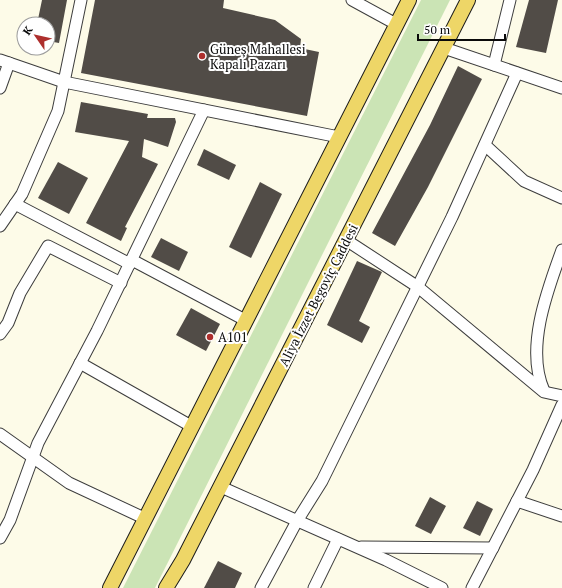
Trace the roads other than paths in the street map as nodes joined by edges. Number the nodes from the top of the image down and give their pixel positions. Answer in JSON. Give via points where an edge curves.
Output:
{"nodes":[{"id":1,"x":81,"y":0,"type":"edge"},
{"id":2,"x":352,"y":0,"type":"edge"},
{"id":3,"x":409,"y":0,"type":"edge"},
{"id":4,"x":468,"y":0,"type":"edge"},
{"id":5,"x":510,"y":0,"type":"edge"},
{"id":6,"x":396,"y":24,"type":"junction"},
{"id":7,"x":444,"y":48,"type":"junction"},
{"id":8,"x":4,"y":62,"type":"edge"},
{"id":9,"x":494,"y":65,"type":"junction"},
{"id":10,"x":517,"y":73,"type":"junction"},
{"id":11,"x":64,"y":82,"type":"junction"},
{"id":12,"x":0,"y":88,"type":"edge"},
{"id":13,"x":562,"y":88,"type":"edge"},
{"id":14,"x":204,"y":110,"type":"junction"},
{"id":15,"x":339,"y":137,"type":"junction"},
{"id":16,"x":484,"y":145,"type":"junction"},
{"id":17,"x":562,"y":198,"type":"edge"},
{"id":18,"x":15,"y":204,"type":"junction"},
{"id":19,"x":0,"y":226,"type":"edge"},
{"id":20,"x":346,"y":240,"type":"junction"},
{"id":21,"x":562,"y":250,"type":"edge"},
{"id":22,"x":131,"y":262,"type":"junction"},
{"id":23,"x":121,"y":283,"type":"junction"},
{"id":24,"x":418,"y":287,"type":"junction"},
{"id":25,"x":245,"y":320,"type":"junction"},
{"id":26,"x":0,"y":334,"type":"edge"},
{"id":27,"x":80,"y":363,"type":"junction"},
{"id":28,"x":544,"y":392,"type":"junction"},
{"id":29,"x":562,"y":396,"type":"edge"},
{"id":30,"x":562,"y":405,"type":"edge"},
{"id":31,"x":191,"y":426,"type":"junction"},
{"id":32,"x":0,"y":434,"type":"edge"},
{"id":33,"x":32,"y":457,"type":"junction"},
{"id":34,"x":221,"y":487,"type":"junction"},
{"id":35,"x":517,"y":501,"type":"junction"},
{"id":36,"x":562,"y":516,"type":"edge"},
{"id":37,"x":144,"y":518,"type":"junction"},
{"id":38,"x":297,"y":521,"type":"junction"},
{"id":39,"x":0,"y":538,"type":"edge"},
{"id":40,"x":338,"y":539,"type":"junction"},
{"id":41,"x":356,"y":547,"type":"junction"},
{"id":42,"x":493,"y":548,"type":"junction"},
{"id":43,"x":110,"y":588,"type":"edge"},
{"id":44,"x":166,"y":588,"type":"edge"},
{"id":45,"x":262,"y":588,"type":"edge"},
{"id":46,"x":314,"y":588,"type":"edge"},
{"id":47,"x":442,"y":588,"type":"edge"},
{"id":48,"x":472,"y":588,"type":"edge"}],
"edges":[{"from":1,"to":11,"type":"street"},
{"from":2,"to":6,"type":"street"},
{"from":3,"to":6,"type":"main road"},
{"from":4,"to":7,"type":"main road","name":"Aliya İzzet Begoviç Caddesi"},
{"from":5,"to":9,"type":"street"},
{"from":6,"to":15,"type":"main road"},
{"from":7,"to":9,"type":"street"},
{"from":7,"to":20,"type":"main road","name":"Aliya İzzet Begoviç Caddesi"},
{"from":8,"to":11,"type":"street"},
{"from":8,"to":12,"type":"street"},
{"from":9,"to":10,"type":"street"},
{"from":10,"to":13,"type":"street"},
{"from":10,"to":16,"type":"street"},
{"from":11,"to":14,"type":"street"},
{"from":11,"to":18,"type":"street","via":[[58,111],[22,194]]},
{"from":14,"to":15,"type":"street"},
{"from":14,"to":22,"type":"street"},
{"from":15,"to":25,"type":"main road"},
{"from":16,"to":17,"type":"street","via":[[524,181]]},
{"from":16,"to":24,"type":"street"},
{"from":18,"to":19,"type":"street"},
{"from":18,"to":22,"type":"street"},
{"from":20,"to":24,"type":"street"},
{"from":20,"to":34,"type":"main road","name":"Aliya İzzet Begoviç Caddesi"},
{"from":21,"to":28,"type":"street","via":[[537,333],[538,379]]},
{"from":22,"to":23,"type":"street"},
{"from":22,"to":25,"type":"street"},
{"from":23,"to":26,"type":"street","via":[[48,246],[20,293],[8,323]]},
{"from":23,"to":27,"type":"street"},
{"from":24,"to":28,"type":"street"},
{"from":24,"to":38,"type":"street","via":[[322,481]]},
{"from":25,"to":31,"type":"main road"},
{"from":27,"to":31,"type":"street"},
{"from":27,"to":33,"type":"street"},
{"from":28,"to":29,"type":"street"},
{"from":30,"to":35,"type":"street"},
{"from":31,"to":37,"type":"main road"},
{"from":32,"to":33,"type":"street"},
{"from":33,"to":37,"type":"street","via":[[69,483]]},
{"from":33,"to":39,"type":"street","via":[[10,520]]},
{"from":34,"to":38,"type":"street"},
{"from":34,"to":44,"type":"main road","name":"Aliya İzzet Begoviç Caddesi"},
{"from":35,"to":36,"type":"street"},
{"from":35,"to":42,"type":"street"},
{"from":37,"to":43,"type":"main road"},
{"from":38,"to":40,"type":"street"},
{"from":38,"to":45,"type":"street"},
{"from":40,"to":41,"type":"street"},
{"from":40,"to":46,"type":"street"},
{"from":41,"to":42,"type":"street"},
{"from":41,"to":47,"type":"street"},
{"from":42,"to":48,"type":"street"}]}
